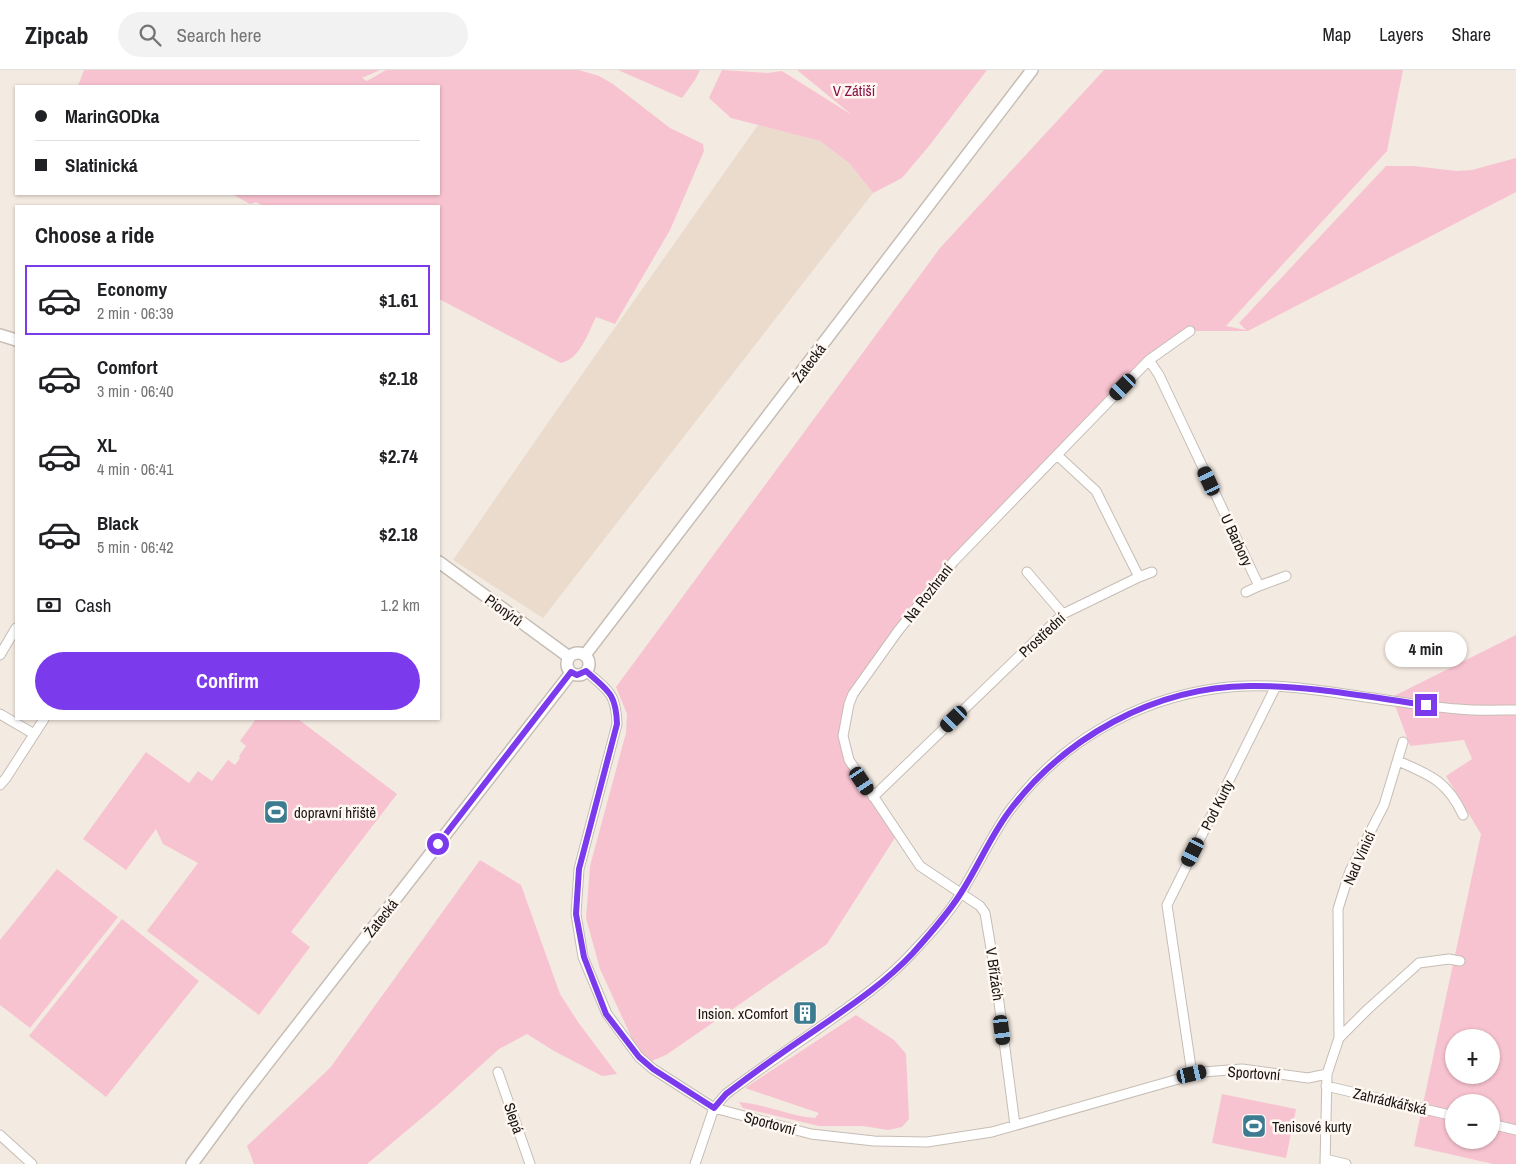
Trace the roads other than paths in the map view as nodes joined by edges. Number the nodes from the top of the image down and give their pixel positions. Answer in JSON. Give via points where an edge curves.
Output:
{"nodes":[{"id":1,"x":1032,"y":70,"type":"edge"},
{"id":2,"x":1190,"y":331,"type":"dead end"},
{"id":3,"x":0,"y":335,"type":"edge"},
{"id":4,"x":15,"y":340,"type":"edge"},
{"id":5,"x":1149,"y":360,"type":"junction"},
{"id":6,"x":1057,"y":455,"type":"junction"},
{"id":7,"x":440,"y":563,"type":"edge"},
{"id":8,"x":1027,"y":572,"type":"dead end"},
{"id":9,"x":1152,"y":572,"type":"dead end"},
{"id":10,"x":1286,"y":576,"type":"dead end"},
{"id":11,"x":1139,"y":577,"type":"junction"},
{"id":12,"x":1259,"y":586,"type":"junction"},
{"id":13,"x":1246,"y":592,"type":"dead end"},
{"id":14,"x":1063,"y":614,"type":"junction"},
{"id":15,"x":15,"y":630,"type":"edge"},
{"id":16,"x":0,"y":655,"type":"edge"},
{"id":17,"x":585,"y":655,"type":"junction"},
{"id":18,"x":569,"y":657,"type":"junction"},
{"id":19,"x":586,"y":671,"type":"junction"},
{"id":20,"x":571,"y":672,"type":"junction"},
{"id":21,"x":1276,"y":686,"type":"junction"},
{"id":22,"x":1516,"y":710,"type":"edge"},
{"id":23,"x":0,"y":714,"type":"edge"},
{"id":24,"x":43,"y":720,"type":"edge"},
{"id":25,"x":34,"y":734,"type":"junction"},
{"id":26,"x":1403,"y":742,"type":"dead end"},
{"id":27,"x":1398,"y":761,"type":"junction"},
{"id":28,"x":0,"y":785,"type":"edge"},
{"id":29,"x":873,"y":797,"type":"junction"},
{"id":30,"x":1463,"y":815,"type":"dead end"},
{"id":31,"x":960,"y":894,"type":"junction"},
{"id":32,"x":1460,"y":962,"type":"dead end"},
{"id":33,"x":1339,"y":1038,"type":"junction"},
{"id":34,"x":498,"y":1072,"type":"dead end"},
{"id":35,"x":1192,"y":1074,"type":"junction"},
{"id":36,"x":1326,"y":1074,"type":"junction"},
{"id":37,"x":1326,"y":1086,"type":"junction"},
{"id":38,"x":714,"y":1108,"type":"junction"},
{"id":39,"x":1445,"y":1114,"type":"edge"},
{"id":40,"x":1015,"y":1125,"type":"junction"},
{"id":41,"x":1500,"y":1126,"type":"edge"},
{"id":42,"x":1516,"y":1130,"type":"edge"},
{"id":43,"x":0,"y":1135,"type":"edge"},
{"id":44,"x":1325,"y":1161,"type":"edge"},
{"id":45,"x":29,"y":1163,"type":"edge"},
{"id":46,"x":192,"y":1164,"type":"edge"},
{"id":47,"x":530,"y":1164,"type":"edge"},
{"id":48,"x":695,"y":1164,"type":"edge"},
{"id":49,"x":1346,"y":1164,"type":"edge"}],
"edges":[{"from":1,"to":17,"type":"street","name":"Žatecká"},
{"from":2,"to":5,"type":"street","name":"Na Rozhraní"},
{"from":3,"to":4,"type":"street"},
{"from":5,"to":6,"type":"street","name":"Na Rozhraní"},
{"from":5,"to":12,"type":"street","name":"U Barbory"},
{"from":6,"to":11,"type":"street","via":[[1096,491]]},
{"from":6,"to":29,"type":"street","name":"Na Rozhraní","via":[[954,561],[853,694],[843,736],[849,760]]},
{"from":7,"to":18,"type":"street","name":"Pionýrů"},
{"from":8,"to":14,"type":"street"},
{"from":9,"to":11,"type":"street","name":"Prostřední"},
{"from":10,"to":12,"type":"street"},
{"from":11,"to":14,"type":"street","name":"Prostřední"},
{"from":12,"to":13,"type":"street"},
{"from":14,"to":29,"type":"street","name":"Prostřední"},
{"from":15,"to":16,"type":"street"},
{"from":17,"to":18,"type":"street","via":[[578,653]]},
{"from":17,"to":19,"type":"street","via":[[589,664]]},
{"from":18,"to":20,"type":"street","via":[[567,667]]},
{"from":19,"to":20,"type":"street","via":[[577,675]]},
{"from":19,"to":38,"type":"street","name":"Sportovní","via":[[612,695],[617,708],[617,724],[579,869],[576,914],[584,957],[606,1014],[639,1057]]},
{"from":20,"to":46,"type":"street","name":"Žatecká"},
{"from":21,"to":22,"type":"street","via":[[1460,710]]},
{"from":21,"to":31,"type":"street","via":[[1221,688],[1182,696],[1115,720],[1086,737],[1033,782],[1008,814]]},
{"from":21,"to":35,"type":"street","name":"Pod Kurty","via":[[1167,905]]},
{"from":23,"to":25,"type":"street"},
{"from":24,"to":25,"type":"street"},
{"from":25,"to":28,"type":"street"},
{"from":26,"to":27,"type":"street","name":"Nad Vinicí"},
{"from":27,"to":30,"type":"street","via":[[1433,777],[1447,788]]},
{"from":27,"to":33,"type":"street","name":"Nad Vinicí","via":[[1384,805],[1350,871],[1338,909]]},
{"from":29,"to":31,"type":"street","name":"Na Rozhraní","via":[[920,866]]},
{"from":31,"to":38,"type":"street","via":[[944,918],[893,973],[726,1094]]},
{"from":31,"to":40,"type":"street","name":"V Břízách","via":[[980,906],[988,922]]},
{"from":32,"to":33,"type":"street","via":[[1450,959],[1419,964]]},
{"from":33,"to":36,"type":"street"},
{"from":34,"to":47,"type":"street","name":"Slepá"},
{"from":35,"to":36,"type":"street","name":"Sportovní","via":[[1242,1069],[1308,1078]]},
{"from":35,"to":40,"type":"street","name":"Sportovní"},
{"from":36,"to":37,"type":"street"},
{"from":37,"to":39,"type":"street","name":"Zahrádkářská"},
{"from":37,"to":44,"type":"street"},
{"from":38,"to":40,"type":"street","name":"Sportovní","via":[[811,1134],[874,1141],[927,1142],[992,1132]]},
{"from":38,"to":48,"type":"street"},
{"from":41,"to":42,"type":"street"},
{"from":43,"to":45,"type":"street"},
{"from":44,"to":49,"type":"street"}]}
